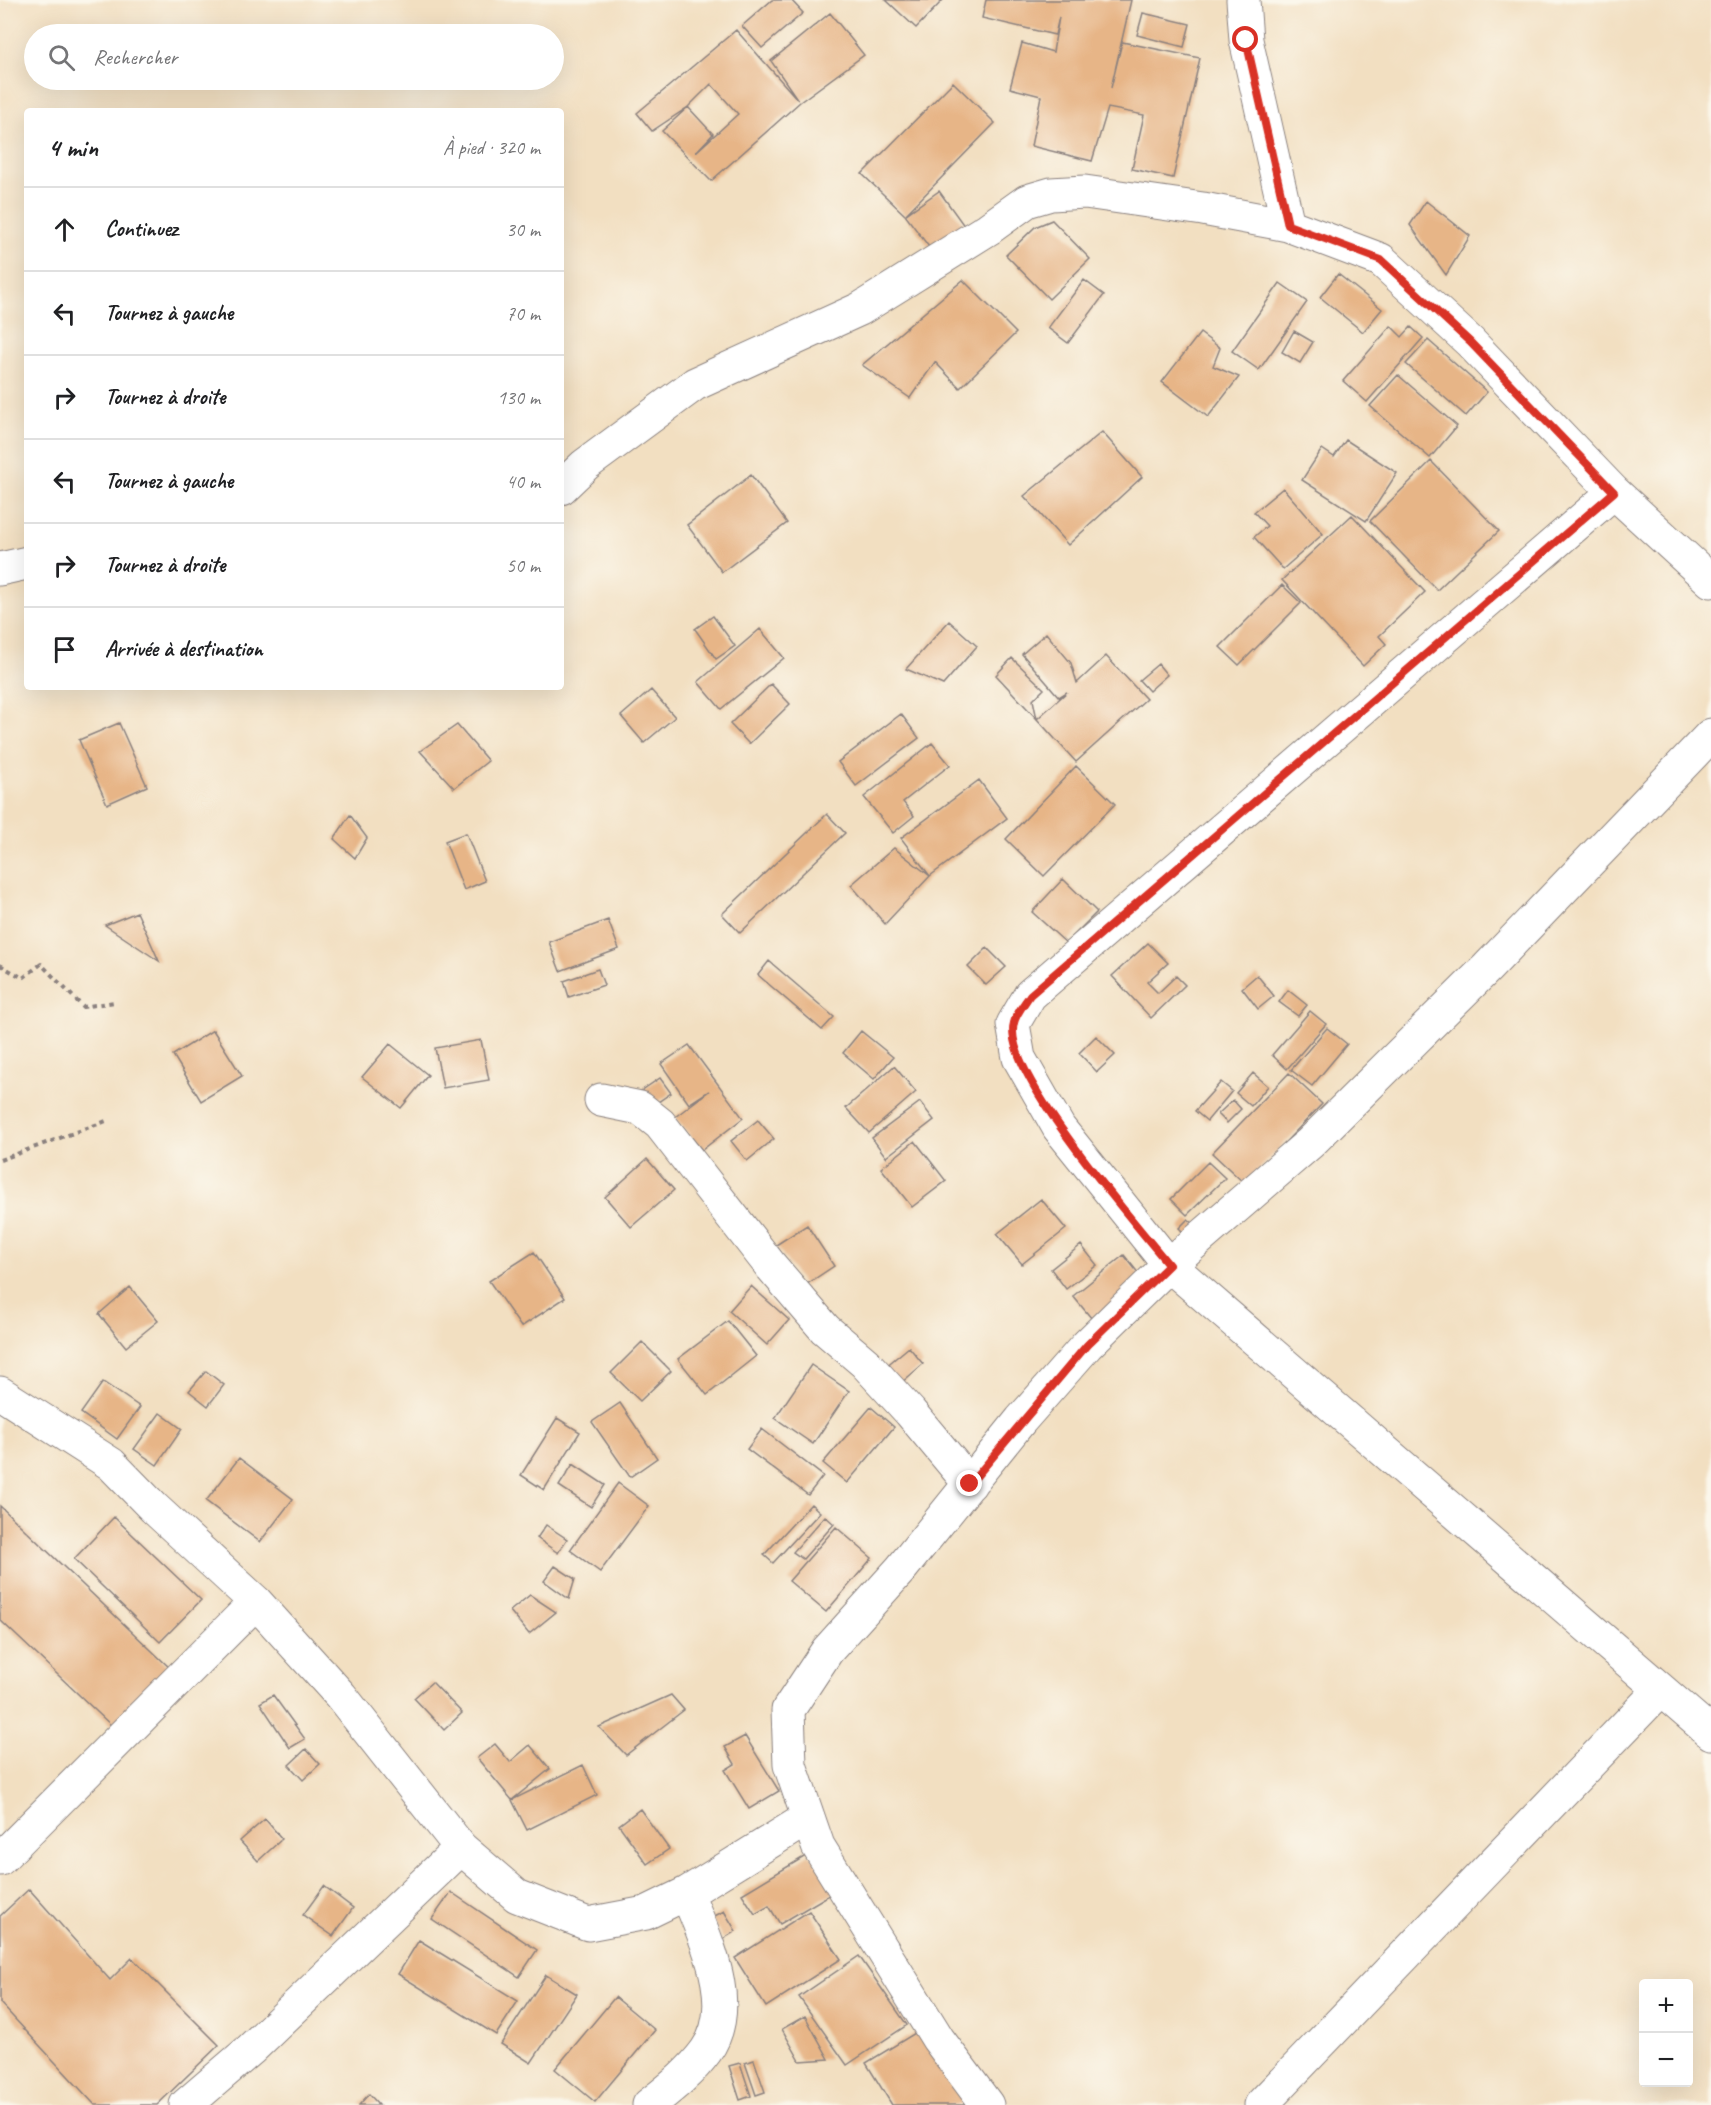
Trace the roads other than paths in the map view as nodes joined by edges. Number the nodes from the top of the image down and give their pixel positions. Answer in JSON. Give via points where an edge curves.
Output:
{"nodes":[{"id":1,"x":1243,"y":0,"type":"edge"},
{"id":2,"x":1288,"y":225,"type":"junction"},
{"id":3,"x":564,"y":485,"type":"edge"},
{"id":4,"x":1614,"y":492,"type":"junction"},
{"id":5,"x":24,"y":564,"type":"edge"},
{"id":6,"x":0,"y":569,"type":"edge"},
{"id":7,"x":1711,"y":581,"type":"edge"},
{"id":8,"x":1711,"y":735,"type":"edge"},
{"id":9,"x":601,"y":1100,"type":"dead end"},
{"id":10,"x":1169,"y":1265,"type":"junction"},
{"id":11,"x":0,"y":1393,"type":"edge"},
{"id":12,"x":970,"y":1484,"type":"junction"},
{"id":13,"x":256,"y":1602,"type":"junction"},
{"id":14,"x":1660,"y":1689,"type":"junction"},
{"id":15,"x":1711,"y":1733,"type":"edge"},
{"id":16,"x":808,"y":1818,"type":"junction"},
{"id":17,"x":461,"y":1848,"type":"junction"},
{"id":18,"x":0,"y":1859,"type":"edge"},
{"id":19,"x":687,"y":1893,"type":"junction"},
{"id":20,"x":186,"y":2105,"type":"edge"},
{"id":21,"x":649,"y":2105,"type":"edge"},
{"id":22,"x":987,"y":2105,"type":"edge"},
{"id":23,"x":1261,"y":2105,"type":"edge"}],
"edges":[{"from":1,"to":2,"type":"street","via":[[1246,40]]},
{"from":2,"to":3,"type":"street","via":[[1085,192],[1051,194],[1027,201],[860,309],[695,384],[585,465]]},
{"from":2,"to":4,"type":"street","via":[[1381,260],[1470,342]]},
{"from":4,"to":7,"type":"street"},
{"from":4,"to":10,"type":"street","via":[[1030,995],[1013,1024],[1019,1058],[1059,1128]]},
{"from":5,"to":6,"type":"street"},
{"from":8,"to":10,"type":"street","via":[[1487,968],[1310,1143]]},
{"from":9,"to":12,"type":"street","via":[[640,1108],[660,1124],[825,1329],[865,1363]]},
{"from":10,"to":12,"type":"street","via":[[1087,1345]]},
{"from":10,"to":14,"type":"street"},
{"from":11,"to":13,"type":"street","via":[[111,1464]]},
{"from":12,"to":16,"type":"street","via":[[827,1651],[788,1710],[790,1765]]},
{"from":13,"to":17,"type":"street","via":[[341,1696]]},
{"from":13,"to":18,"type":"street"},
{"from":14,"to":15,"type":"street"},
{"from":14,"to":23,"type":"street"},
{"from":16,"to":19,"type":"street"},
{"from":16,"to":22,"type":"street","via":[[818,1846],[875,1940],[938,2039]]},
{"from":17,"to":19,"type":"street","via":[[517,1896],[588,1924],[646,1913]]},
{"from":17,"to":20,"type":"street","via":[[250,2050]]},
{"from":19,"to":21,"type":"street","via":[[711,1952],[718,1990],[718,2023],[706,2050],[675,2085]]}]}
